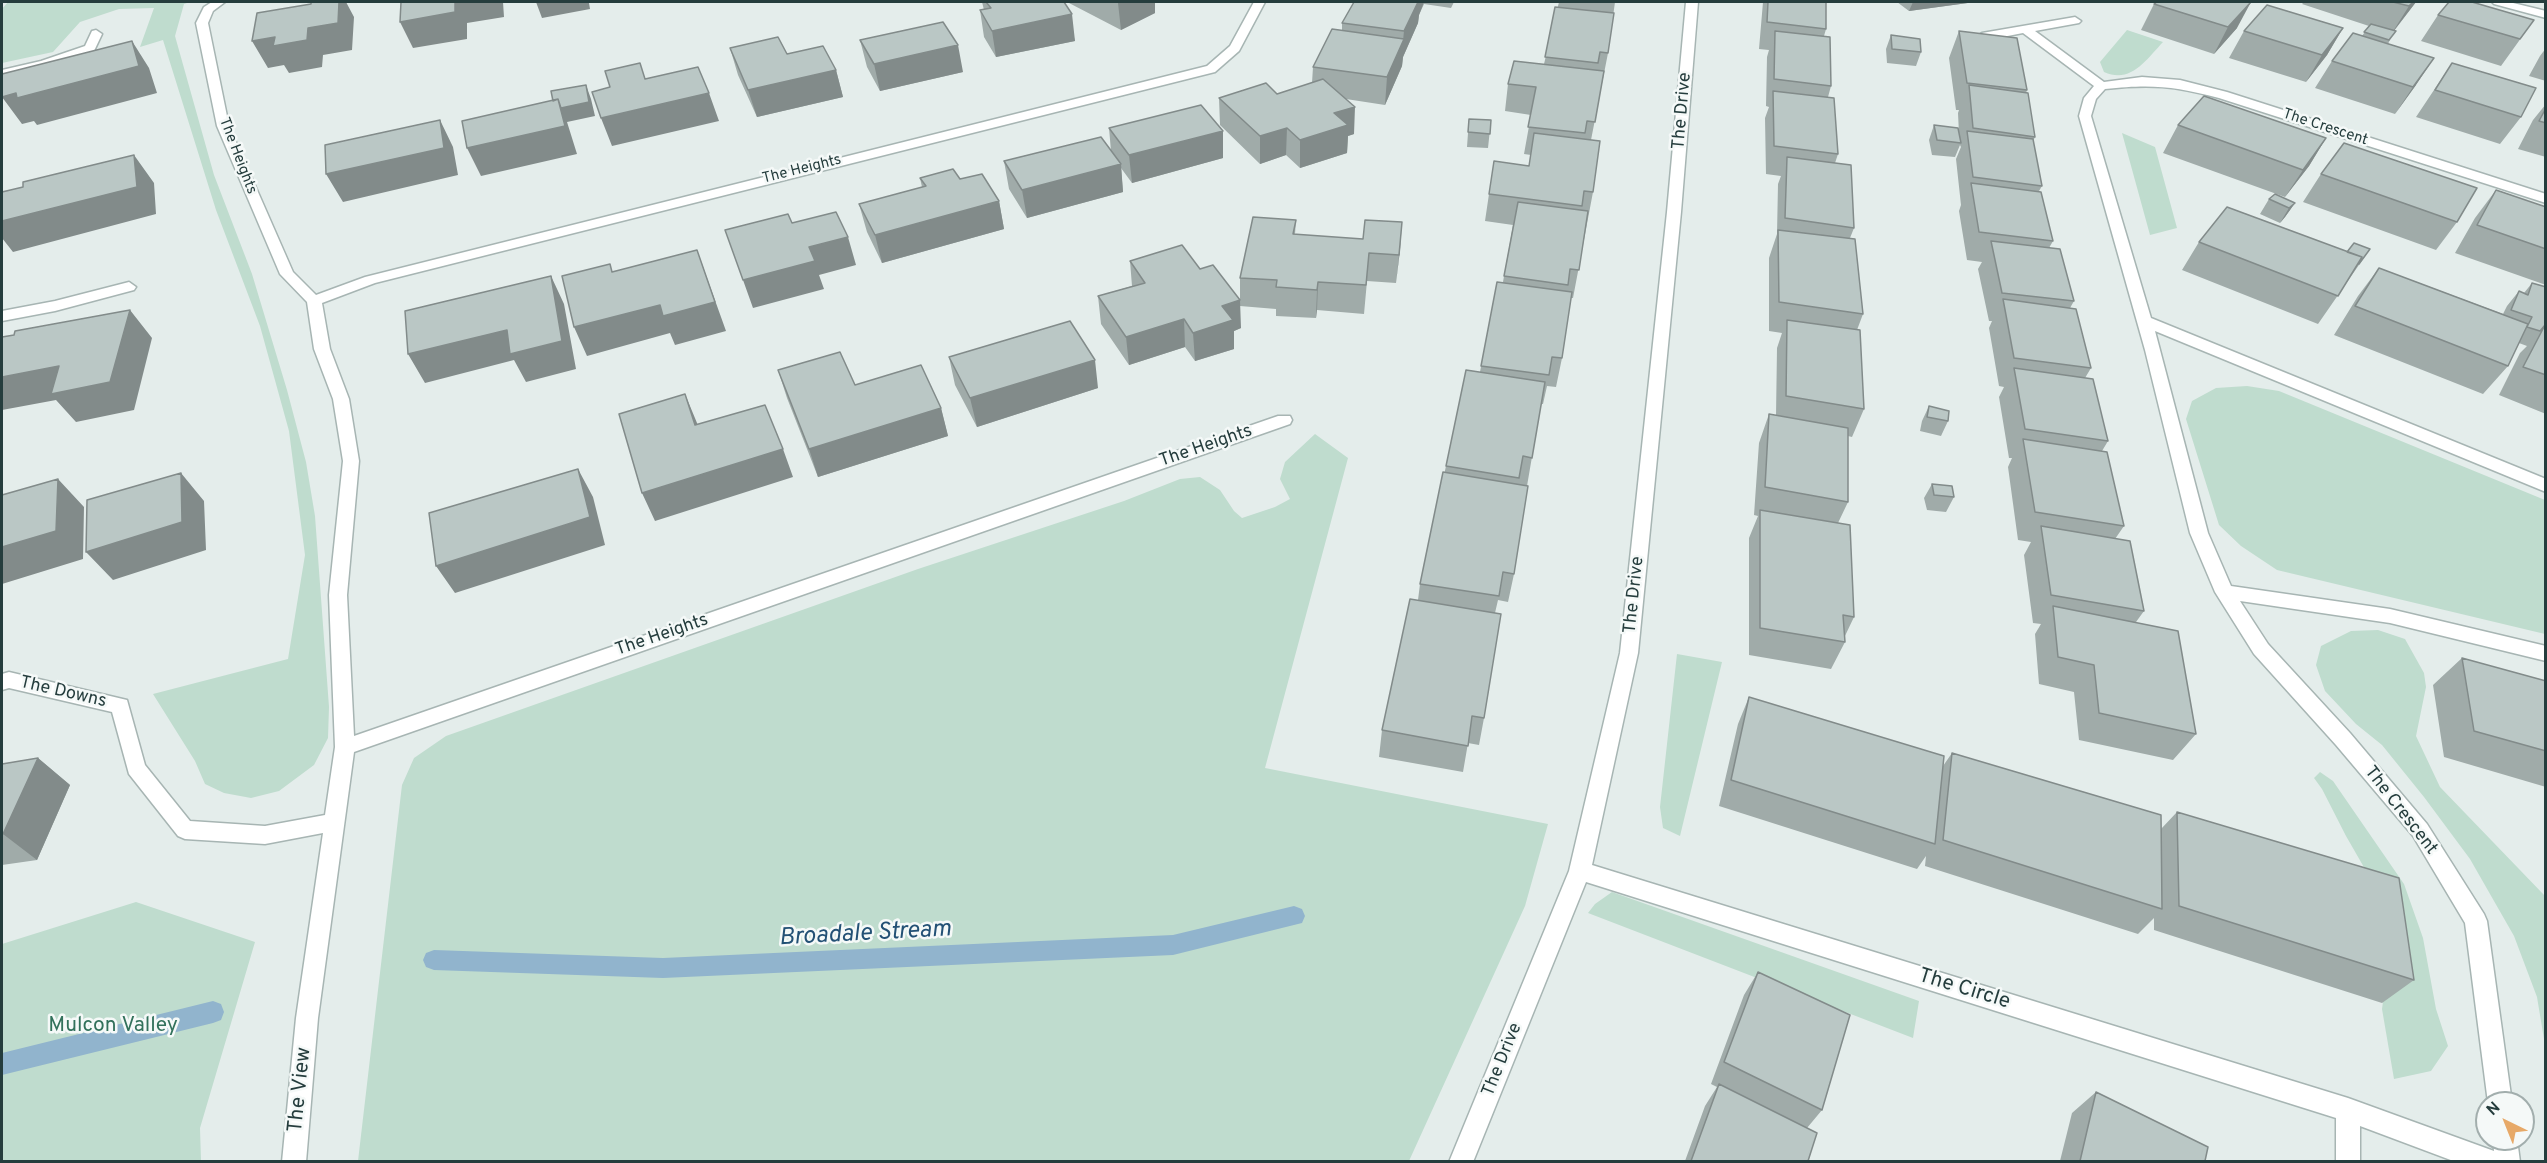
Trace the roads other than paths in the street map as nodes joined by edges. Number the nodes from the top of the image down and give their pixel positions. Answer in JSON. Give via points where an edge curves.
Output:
{"nodes":[{"id":1,"x":219,"y":2,"type":"edge"},
{"id":2,"x":1259,"y":2,"type":"edge"},
{"id":3,"x":1692,"y":2,"type":"edge"},
{"id":4,"x":2498,"y":2,"type":"edge"},
{"id":5,"x":2546,"y":15,"type":"edge"},
{"id":6,"x":2075,"y":21,"type":"dead end"},
{"id":7,"x":2026,"y":30,"type":"junction"},
{"id":8,"x":96,"y":34,"type":"dead end"},
{"id":9,"x":1982,"y":37,"type":"edge"},
{"id":10,"x":2,"y":74,"type":"edge"},
{"id":11,"x":2102,"y":86,"type":"junction"},
{"id":12,"x":2546,"y":199,"type":"edge"},
{"id":13,"x":129,"y":287,"type":"dead end"},
{"id":14,"x":314,"y":301,"type":"junction"},
{"id":15,"x":2,"y":316,"type":"edge"},
{"id":16,"x":2145,"y":321,"type":"junction"},
{"id":17,"x":1284,"y":420,"type":"dead end"},
{"id":18,"x":2546,"y":486,"type":"edge"},
{"id":19,"x":2224,"y":592,"type":"junction"},
{"id":20,"x":2546,"y":654,"type":"edge"},
{"id":21,"x":2,"y":682,"type":"edge"},
{"id":22,"x":345,"y":747,"type":"junction"},
{"id":23,"x":334,"y":822,"type":"junction"},
{"id":24,"x":1580,"y":872,"type":"junction"},
{"id":25,"x":2498,"y":1091,"type":"edge"},
{"id":26,"x":2348,"y":1110,"type":"junction"},
{"id":27,"x":294,"y":1161,"type":"edge"},
{"id":28,"x":1461,"y":1161,"type":"edge"},
{"id":29,"x":2348,"y":1161,"type":"edge"},
{"id":30,"x":2491,"y":1161,"type":"edge"}],
"edges":[{"from":1,"to":14,"type":"street","name":"The Heights","via":[[208,9],[202,23],[223,126],[287,274]]},
{"from":2,"to":14,"type":"street","name":"The Heights","via":[[1235,48],[1211,69],[370,280]]},
{"from":3,"to":24,"type":"street","name":"The Drive","via":[[1629,652]]},
{"from":4,"to":5,"type":"street"},
{"from":6,"to":7,"type":"street"},
{"from":7,"to":9,"type":"street"},
{"from":7,"to":11,"type":"street"},
{"from":8,"to":10,"type":"street","via":[[90,48]]},
{"from":11,"to":12,"type":"street","name":"The Crescent","via":[[2142,81],[2180,84]]},
{"from":11,"to":16,"type":"street","name":"The Crescent","via":[[2090,98],[2085,116]]},
{"from":13,"to":15,"type":"street"},
{"from":14,"to":22,"type":"street","via":[[322,349],[341,399],[351,461],[338,595]]},
{"from":16,"to":18,"type":"street"},
{"from":16,"to":19,"type":"street","name":"The Crescent","via":[[2199,533]]},
{"from":17,"to":22,"type":"street","name":"The Heights"},
{"from":19,"to":20,"type":"street","via":[[2391,616]]},
{"from":19,"to":25,"type":"street","name":"The Crescent","via":[[2261,649],[2420,830],[2476,921]]},
{"from":21,"to":23,"type":"street","name":"The Downs","via":[[120,706],[136,768],[185,830],[266,835]]},
{"from":22,"to":23,"type":"street"},
{"from":23,"to":27,"type":"street","name":"The View","via":[[307,1018]]},
{"from":24,"to":26,"type":"street","name":"The Circle"},
{"from":24,"to":28,"type":"street","name":"The Drive"},
{"from":26,"to":29,"type":"street"},
{"from":26,"to":30,"type":"street","name":"The Circle"}]}
